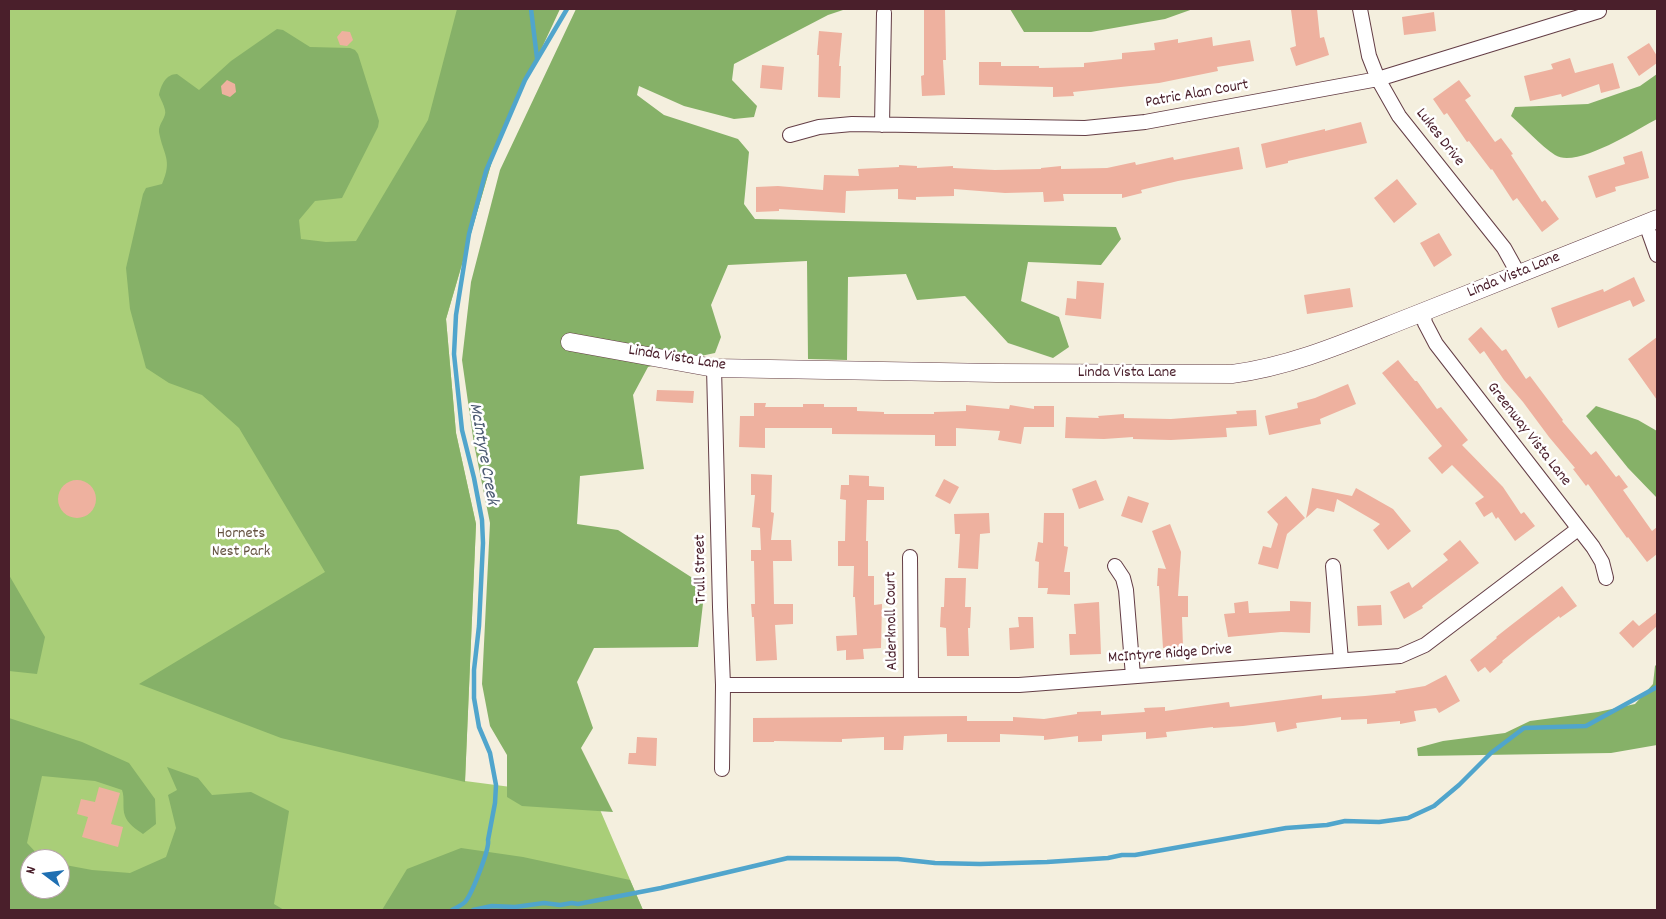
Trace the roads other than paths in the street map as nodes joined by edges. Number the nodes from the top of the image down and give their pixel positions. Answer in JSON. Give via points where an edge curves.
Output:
{"nodes":[{"id":1,"x":1360,"y":9,"type":"edge"},
{"id":2,"x":1599,"y":11,"type":"dead end"},
{"id":3,"x":884,"y":13,"type":"dead end"},
{"id":4,"x":1378,"y":79,"type":"junction"},
{"id":5,"x":882,"y":125,"type":"junction"},
{"id":6,"x":790,"y":135,"type":"dead end"},
{"id":7,"x":1651,"y":222,"type":"edge"},
{"id":8,"x":1657,"y":255,"type":"edge"},
{"id":9,"x":1519,"y":275,"type":"junction"},
{"id":10,"x":1423,"y":312,"type":"junction"},
{"id":11,"x":570,"y":342,"type":"dead end"},
{"id":12,"x":714,"y":368,"type":"junction"},
{"id":13,"x":1578,"y":529,"type":"junction"},
{"id":14,"x":910,"y":557,"type":"dead end"},
{"id":15,"x":1115,"y":566,"type":"dead end"},
{"id":16,"x":1333,"y":566,"type":"dead end"},
{"id":17,"x":1606,"y":578,"type":"dead end"},
{"id":18,"x":1341,"y":660,"type":"junction"},
{"id":19,"x":1132,"y":676,"type":"junction"},
{"id":20,"x":912,"y":684,"type":"junction"},
{"id":21,"x":723,"y":685,"type":"junction"},
{"id":22,"x":722,"y":769,"type":"dead end"}],
"edges":[{"from":1,"to":4,"type":"street","name":"Lukes Drive","via":[[1369,56]]},
{"from":2,"to":4,"type":"street","name":"Patric Alan Court"},
{"from":3,"to":5,"type":"street"},
{"from":4,"to":5,"type":"street","name":"Patric Alan Court","via":[[1173,118],[1113,126]]},
{"from":4,"to":9,"type":"street","name":"Lukes Drive","via":[[1399,116],[1504,248]]},
{"from":5,"to":6,"type":"street","name":"Patric Alan Court","via":[[819,127]]},
{"from":7,"to":8,"type":"street"},
{"from":7,"to":9,"type":"street","name":"Linda Vista Lane"},
{"from":9,"to":10,"type":"street","name":"Linda Vista Lane"},
{"from":10,"to":12,"type":"street","name":"Linda Vista Lane","via":[[1284,364],[1232,374]]},
{"from":10,"to":13,"type":"street","name":"Greenway Vista Lane","via":[[1425,324],[1436,344]]},
{"from":11,"to":12,"type":"street","name":"Linda Vista Lane"},
{"from":12,"to":21,"type":"street","name":"Trull Street"},
{"from":13,"to":17,"type":"street","name":"Greenway Vista Lane","via":[[1602,562]]},
{"from":13,"to":18,"type":"street","name":"McIntyre Ridge Drive","via":[[1425,645],[1400,656]]},
{"from":14,"to":20,"type":"street","name":"Alderknoll Court"},
{"from":15,"to":19,"type":"street","via":[[1126,590]]},
{"from":16,"to":18,"type":"street"},
{"from":18,"to":19,"type":"street","name":"McIntyre Ridge Drive"},
{"from":19,"to":20,"type":"street","name":"McIntyre Ridge Drive","via":[[1019,685]]},
{"from":20,"to":21,"type":"street","name":"McIntyre Ridge Drive"},
{"from":21,"to":22,"type":"street","name":"Trull Street"}]}
